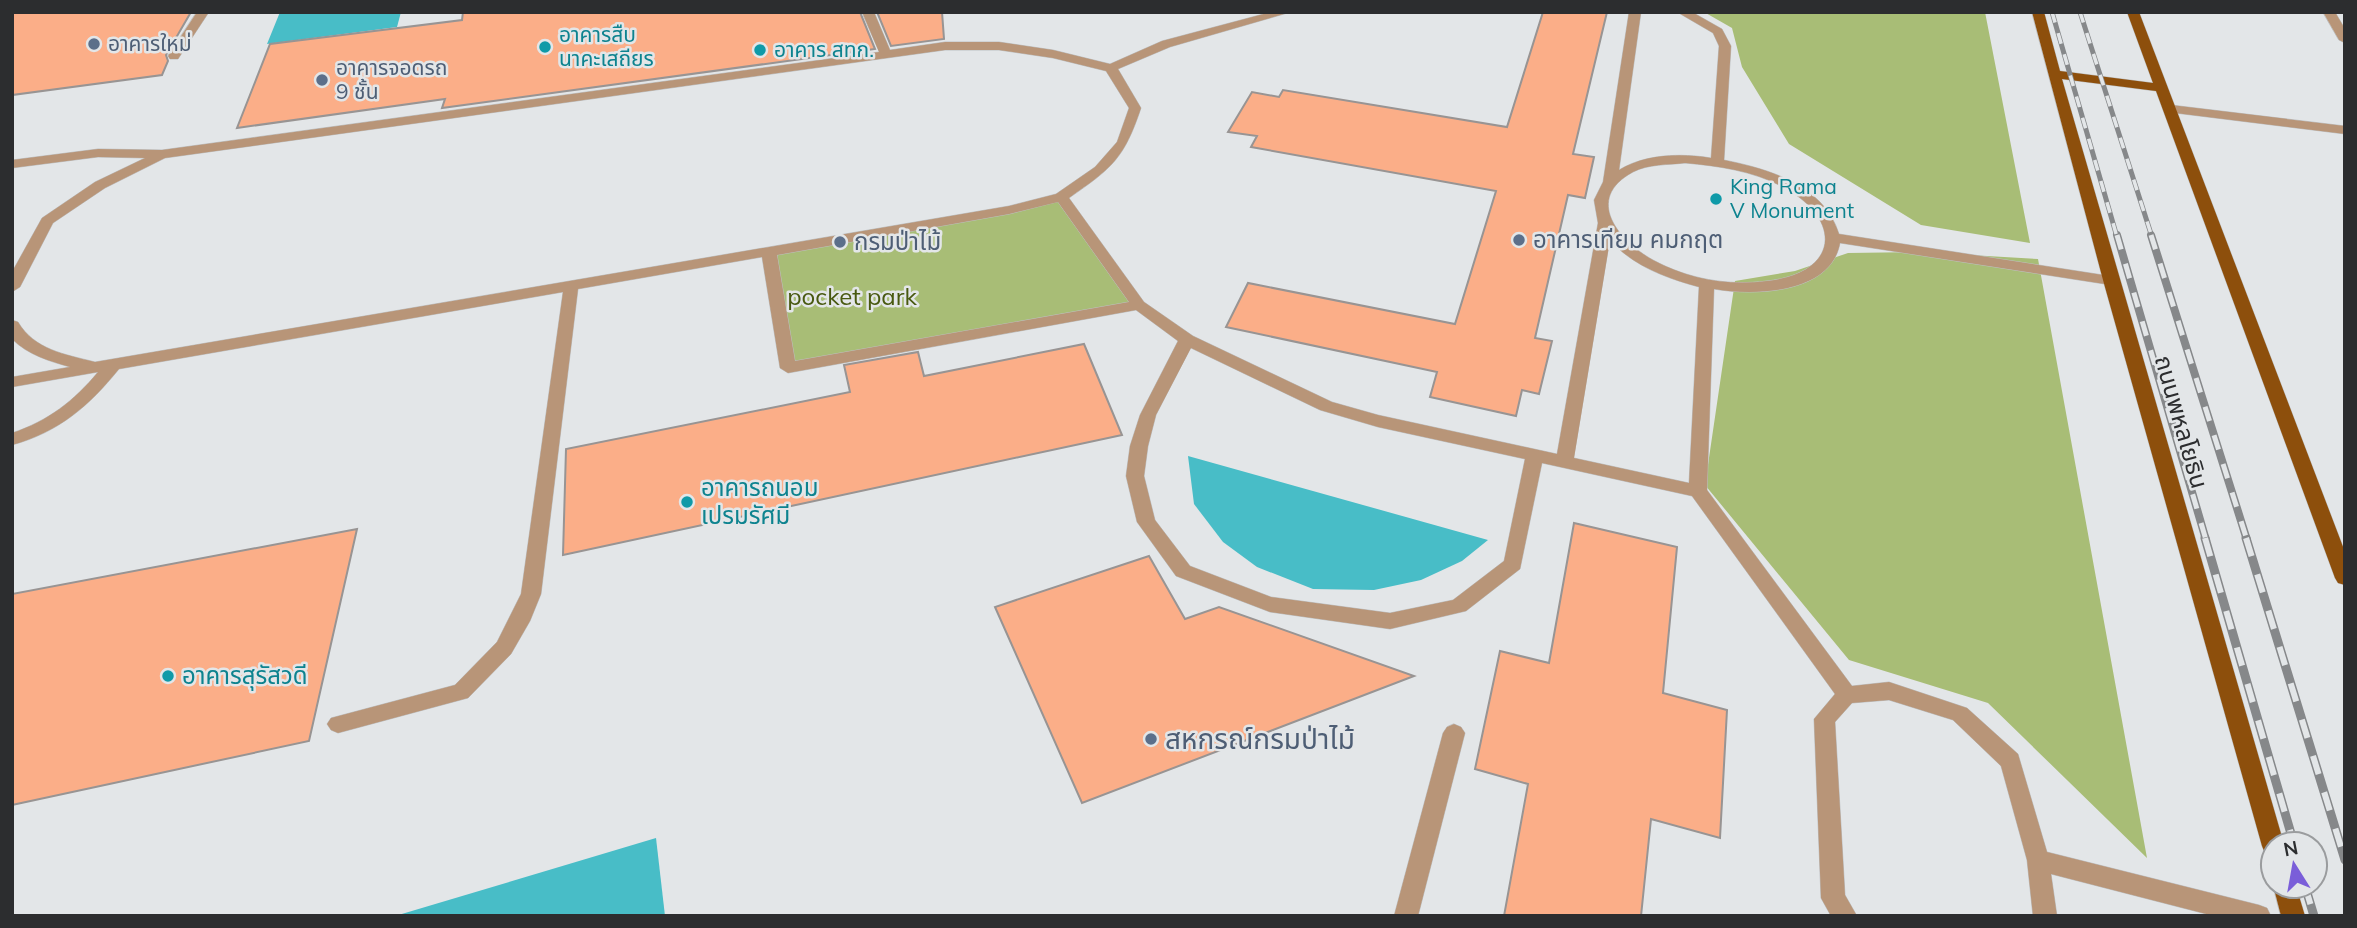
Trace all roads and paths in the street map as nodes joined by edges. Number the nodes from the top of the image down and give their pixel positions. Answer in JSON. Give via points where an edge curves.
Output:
{"nodes":[{"id":1,"x":203,"y":12,"type":"edge"},
{"id":2,"x":868,"y":12,"type":"edge"},
{"id":3,"x":1285,"y":12,"type":"edge"},
{"id":4,"x":1635,"y":12,"type":"edge"},
{"id":5,"x":1683,"y":12,"type":"edge"},
{"id":6,"x":2038,"y":12,"type":"edge"},
{"id":7,"x":2133,"y":12,"type":"edge"},
{"id":8,"x":2329,"y":12,"type":"edge"},
{"id":9,"x":2345,"y":40,"type":"edge"},
{"id":10,"x":886,"y":54,"type":"junction"},
{"id":11,"x":174,"y":56,"type":"dead end"},
{"id":12,"x":1111,"y":68,"type":"junction"},
{"id":13,"x":2055,"y":74,"type":"junction"},
{"id":14,"x":2162,"y":88,"type":"junction"},
{"id":15,"x":2171,"y":109,"type":"junction"},
{"id":16,"x":2345,"y":130,"type":"edge"},
{"id":17,"x":162,"y":154,"type":"junction"},
{"id":18,"x":1717,"y":162,"type":"junction"},
{"id":19,"x":12,"y":164,"type":"edge"},
{"id":20,"x":1610,"y":181,"type":"junction"},
{"id":21,"x":1061,"y":197,"type":"junction"},
{"id":22,"x":1605,"y":224,"type":"junction"},
{"id":23,"x":1833,"y":238,"type":"junction"},
{"id":24,"x":769,"y":252,"type":"junction"},
{"id":25,"x":2111,"y":280,"type":"junction"},
{"id":26,"x":1707,"y":283,"type":"junction"},
{"id":27,"x":12,"y":286,"type":"edge"},
{"id":28,"x":571,"y":286,"type":"junction"},
{"id":29,"x":1139,"y":305,"type":"junction"},
{"id":30,"x":12,"y":325,"type":"edge"},
{"id":31,"x":1187,"y":340,"type":"junction"},
{"id":32,"x":113,"y":365,"type":"junction"},
{"id":33,"x":95,"y":368,"type":"junction"},
{"id":34,"x":12,"y":382,"type":"edge"},
{"id":35,"x":12,"y":439,"type":"edge"},
{"id":36,"x":1534,"y":457,"type":"junction"},
{"id":37,"x":1565,"y":461,"type":"junction"},
{"id":38,"x":1698,"y":491,"type":"junction"},
{"id":39,"x":2345,"y":578,"type":"edge"},
{"id":40,"x":1847,"y":695,"type":"junction"},
{"id":41,"x":338,"y":724,"type":"dead end"},
{"id":42,"x":1454,"y":733,"type":"dead end"},
{"id":43,"x":2268,"y":830,"type":"edge"},
{"id":44,"x":2038,"y":860,"type":"junction"},
{"id":45,"x":1406,"y":916,"type":"edge"},
{"id":46,"x":1844,"y":916,"type":"edge"},
{"id":47,"x":2045,"y":916,"type":"edge"},
{"id":48,"x":2259,"y":916,"type":"edge"}],
"edges":[{"from":1,"to":11,"type":"lane"},
{"from":2,"to":10,"type":"lane"},
{"from":3,"to":12,"type":"lane","via":[[1166,44]]},
{"from":4,"to":20,"type":"lane"},
{"from":5,"to":18,"type":"lane","via":[[1718,31],[1725,46]]},
{"from":6,"to":13,"type":"main road","name":"ถนนพหลโยธิน"},
{"from":7,"to":14,"type":"main road"},
{"from":8,"to":9,"type":"lane"},
{"from":10,"to":12,"type":"lane","via":[[945,46],[999,46]]},
{"from":10,"to":17,"type":"lane"},
{"from":12,"to":21,"type":"lane","via":[[1135,108],[1123,143],[1100,170]]},
{"from":13,"to":14,"type":"main road"},
{"from":13,"to":25,"type":"main road","name":"ถนนพหลโยธิน"},
{"from":14,"to":15,"type":"main road"},
{"from":15,"to":16,"type":"lane"},
{"from":15,"to":39,"type":"main road"},
{"from":17,"to":19,"type":"lane","via":[[97,153]]},
{"from":17,"to":27,"type":"lane","via":[[100,185],[47,221]]},
{"from":18,"to":20,"type":"lane","via":[[1654,162]]},
{"from":18,"to":23,"type":"lane","via":[[1759,173],[1796,190],[1815,205]]},
{"from":20,"to":22,"type":"lane","via":[[1600,208]]},
{"from":21,"to":24,"type":"lane"},
{"from":21,"to":29,"type":"lane"},
{"from":22,"to":26,"type":"lane","via":[[1632,253]]},
{"from":22,"to":37,"type":"lane"},
{"from":23,"to":25,"type":"lane"},
{"from":23,"to":26,"type":"lane","via":[[1823,265],[1788,283],[1763,287]]},
{"from":24,"to":28,"type":"lane"},
{"from":24,"to":29,"type":"lane","via":[[788,368]]},
{"from":25,"to":43,"type":"main road","name":"ถนนพหลโยธิน"},
{"from":26,"to":38,"type":"lane"},
{"from":28,"to":32,"type":"lane"},
{"from":28,"to":41,"type":"lane","via":[[531,594],[520,621],[504,648],[461,692]]},
{"from":29,"to":31,"type":"lane"},
{"from":30,"to":33,"type":"lane","via":[[16,336],[46,354]]},
{"from":31,"to":36,"type":"lane","via":[[1326,406]]},
{"from":31,"to":36,"type":"lane","via":[[1147,415],[1139,446],[1135,477],[1146,522],[1183,571],[1270,604],[1390,621],[1459,606],[1513,564]]},
{"from":32,"to":33,"type":"lane"},
{"from":32,"to":35,"type":"lane","via":[[83,402],[56,422]]},
{"from":33,"to":34,"type":"lane"},
{"from":36,"to":37,"type":"lane"},
{"from":37,"to":38,"type":"lane"},
{"from":38,"to":40,"type":"lane"},
{"from":40,"to":44,"type":"lane","via":[[1889,691],[1960,715],[2010,761]]},
{"from":40,"to":46,"type":"lane","via":[[1824,719],[1833,898]]},
{"from":42,"to":45,"type":"lane"},
{"from":44,"to":47,"type":"lane"},
{"from":44,"to":48,"type":"lane"}]}
